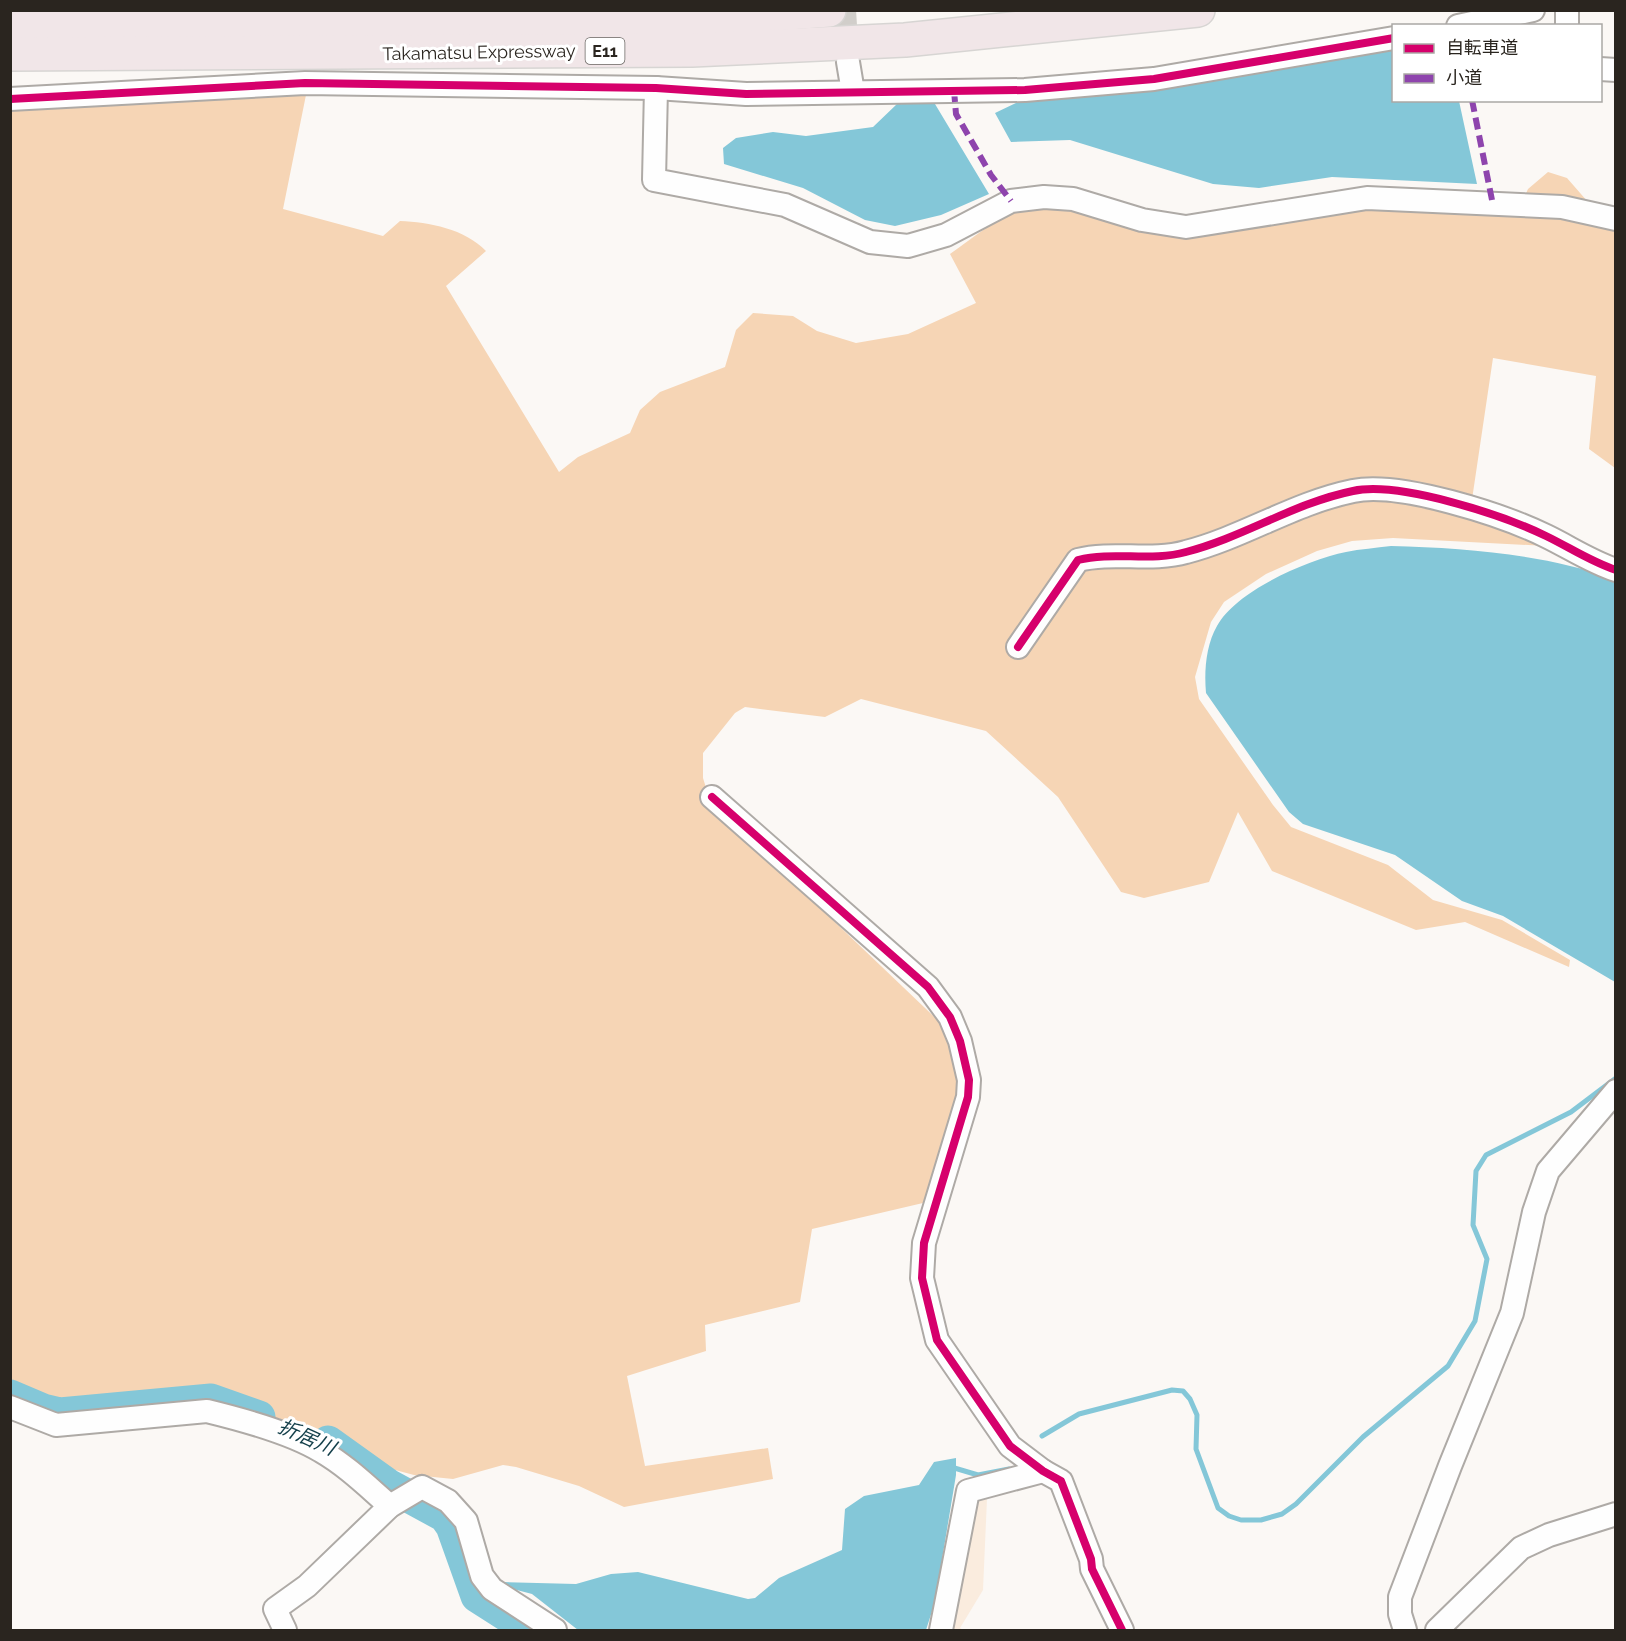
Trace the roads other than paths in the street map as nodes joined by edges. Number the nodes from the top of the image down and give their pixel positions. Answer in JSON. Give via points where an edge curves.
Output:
{"nodes":[{"id":1,"x":829,"y":10,"type":"edge"},
{"id":2,"x":1198,"y":10,"type":"edge"},
{"id":3,"x":1533,"y":10,"type":"edge"},
{"id":4,"x":10,"y":23,"type":"edge"},
{"id":5,"x":1467,"y":24,"type":"edge"},
{"id":6,"x":1392,"y":38,"type":"edge"},
{"id":7,"x":10,"y":54,"type":"edge"},
{"id":8,"x":848,"y":62,"type":"tunnel mouth"},
{"id":9,"x":656,"y":88,"type":"junction"},
{"id":10,"x":853,"y":92,"type":"junction"},
{"id":11,"x":10,"y":99,"type":"edge"},
{"id":12,"x":1616,"y":219,"type":"edge"},
{"id":13,"x":1616,"y":570,"type":"edge"},
{"id":14,"x":1018,"y":647,"type":"dead end"},
{"id":15,"x":712,"y":797,"type":"dead end"},
{"id":16,"x":1616,"y":1091,"type":"edge"},
{"id":17,"x":1616,"y":1114,"type":"edge"},
{"id":18,"x":1577,"y":1136,"type":"junction"},
{"id":19,"x":10,"y":1407,"type":"edge"},
{"id":20,"x":1042,"y":1471,"type":"junction"},
{"id":21,"x":402,"y":1499,"type":"junction"},
{"id":22,"x":1616,"y":1514,"type":"edge"},
{"id":23,"x":285,"y":1630,"type":"edge"},
{"id":24,"x":555,"y":1630,"type":"edge"},
{"id":25,"x":941,"y":1630,"type":"edge"},
{"id":26,"x":1122,"y":1630,"type":"edge"},
{"id":27,"x":1405,"y":1630,"type":"edge"},
{"id":28,"x":1437,"y":1630,"type":"edge"}],
"edges":[{"from":1,"to":4,"type":"highway","name":"Takamatsu Expressway","number":"E11","via":[[691,20]]},
{"from":2,"to":7,"type":"highway","name":"Takamatsu Expressway","number":"E11","via":[[905,40],[692,51]]},
{"from":3,"to":5,"type":"street"},
{"from":6,"to":10,"type":"street","via":[[1154,79],[1025,90]]},
{"from":8,"to":10,"type":"street"},
{"from":9,"to":10,"type":"street","via":[[746,94]]},
{"from":9,"to":11,"type":"street","via":[[305,83]]},
{"from":9,"to":12,"type":"street","via":[[654,180],[785,205],[870,242],[908,246],[946,235],[1011,201],[1044,197],[1073,199],[1142,220],[1186,227],[1367,198],[1562,207]]},
{"from":13,"to":14,"type":"street","via":[[1487,512],[1382,489],[1355,490],[1277,515],[1206,547],[1183,553],[1078,560]]},
{"from":15,"to":20,"type":"street","via":[[928,987],[950,1017],[966,1063],[968,1097],[924,1243],[922,1278],[931,1323],[937,1340],[994,1426],[1010,1446]]},
{"from":16,"to":18,"type":"street"},
{"from":17,"to":18,"type":"street","via":[[1600,1131]]},
{"from":18,"to":27,"type":"street","via":[[1544,1181],[1512,1313],[1400,1597]]},
{"from":19,"to":21,"type":"street","via":[[56,1425],[197,1412],[224,1415],[319,1449]]},
{"from":20,"to":25,"type":"street","via":[[968,1491]]},
{"from":20,"to":26,"type":"street","via":[[1061,1481],[1092,1569]]},
{"from":21,"to":23,"type":"street","via":[[307,1586],[275,1609]]},
{"from":21,"to":24,"type":"street","via":[[422,1487],[458,1510],[466,1521],[482,1576],[492,1588]]},
{"from":22,"to":28,"type":"street","via":[[1521,1548]]}]}
